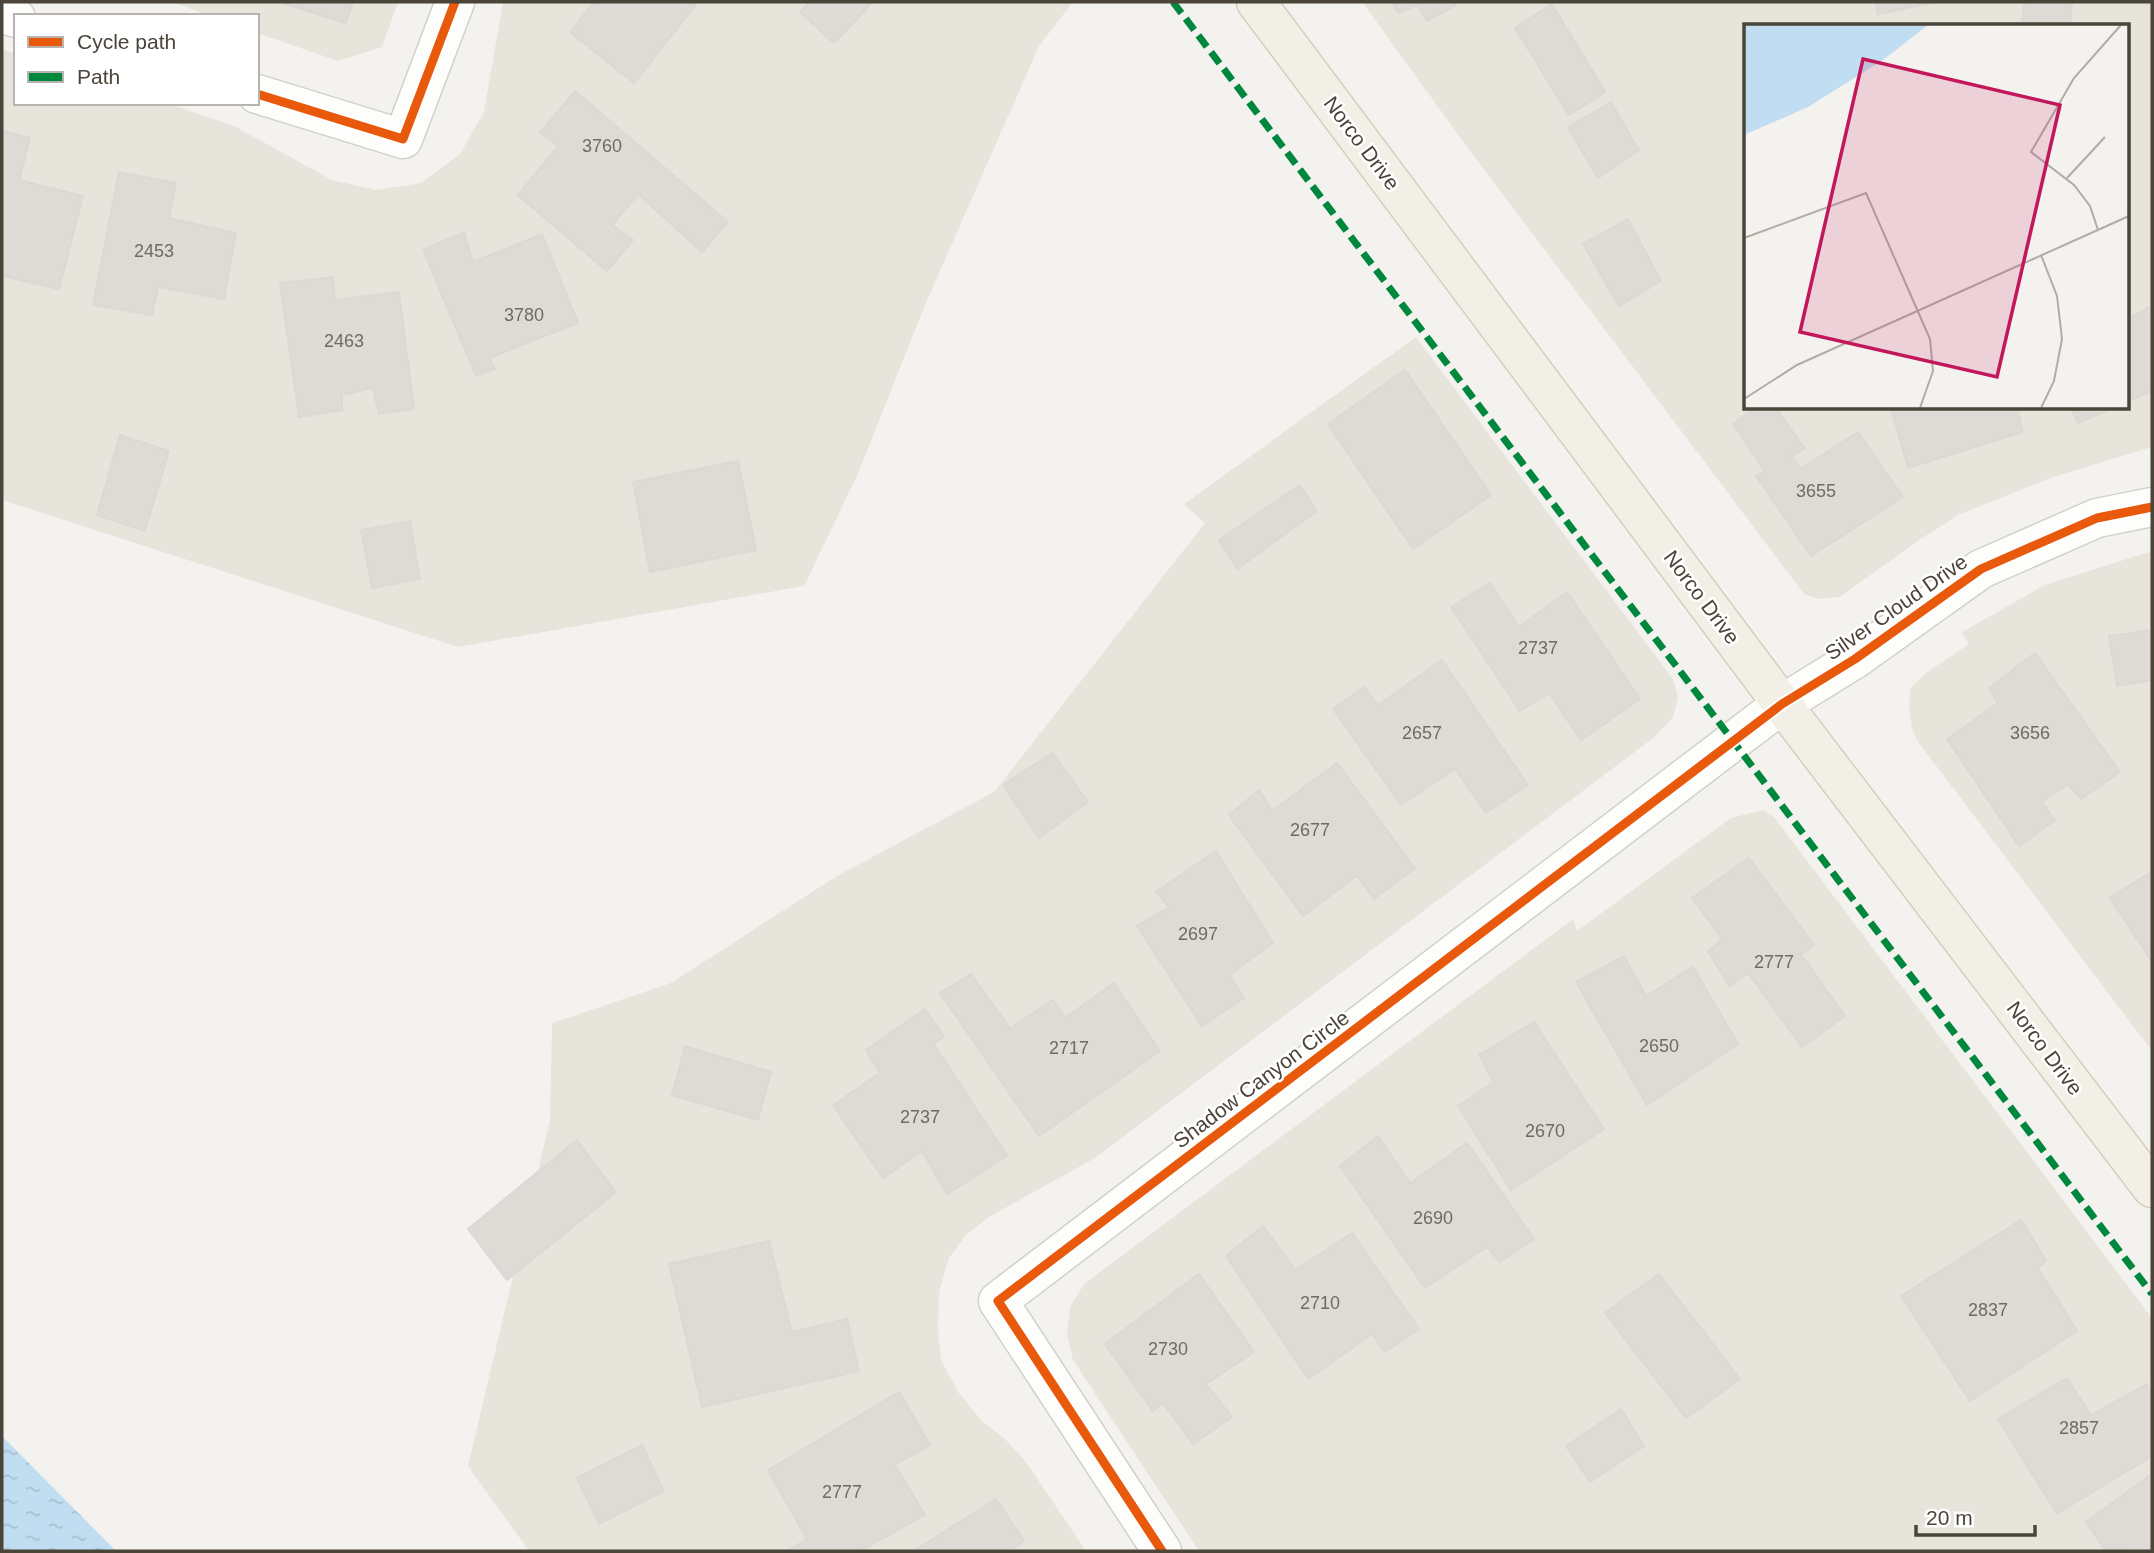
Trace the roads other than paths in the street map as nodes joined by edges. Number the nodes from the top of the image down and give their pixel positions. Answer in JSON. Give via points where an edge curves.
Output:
{"nodes":[{"id":1,"x":455,"y":2,"type":"edge"},
{"id":2,"x":1256,"y":2,"type":"edge"},
{"id":3,"x":259,"y":95,"type":"edge"},
{"id":4,"x":2152,"y":507,"type":"edge"},
{"id":5,"x":1782,"y":704,"type":"junction"},
{"id":6,"x":2152,"y":1188,"type":"edge"},
{"id":7,"x":1161,"y":1551,"type":"edge"}],
"edges":[{"from":1,"to":3,"type":"street","via":[[403,139]]},
{"from":2,"to":5,"type":"main road","name":"Norco Drive"},
{"from":4,"to":5,"type":"street","name":"Silver Cloud Drive","via":[[2096,518],[1981,569],[1855,659]]},
{"from":5,"to":6,"type":"main road","name":"Norco Drive"},
{"from":5,"to":7,"type":"street","name":"Shadow Canyon Circle","via":[[998,1301]]}]}
